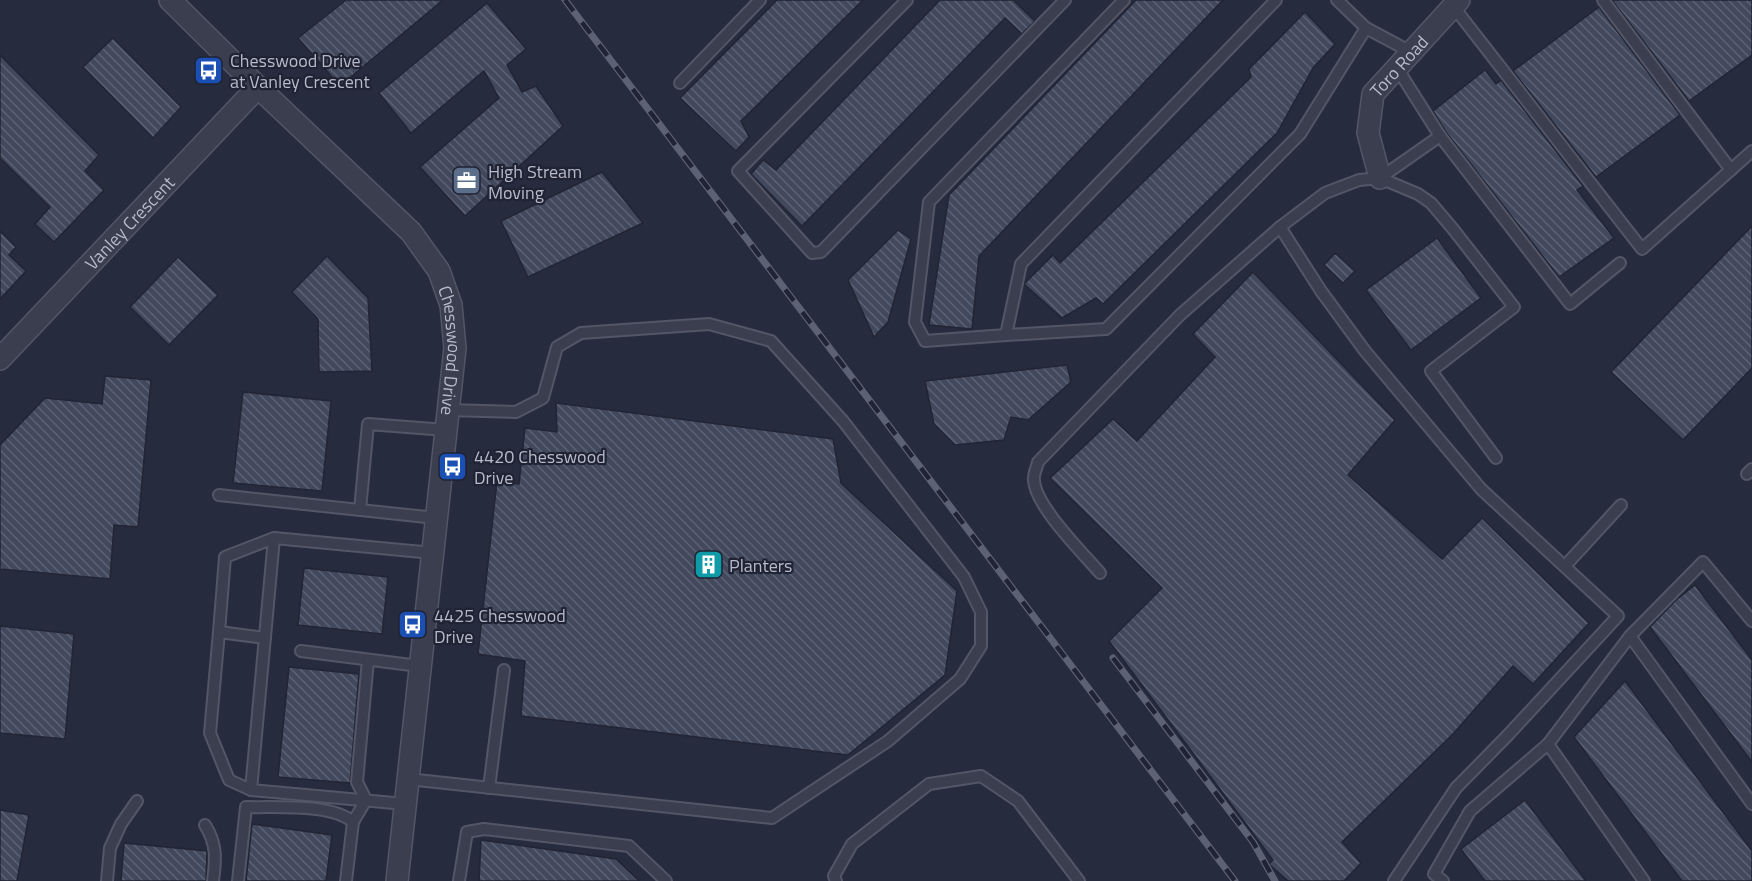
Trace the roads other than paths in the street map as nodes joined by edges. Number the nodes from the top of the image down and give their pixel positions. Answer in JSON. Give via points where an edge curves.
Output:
{"nodes":[{"id":1,"x":171,"y":0,"type":"edge"},
{"id":2,"x":760,"y":0,"type":"edge"},
{"id":3,"x":907,"y":0,"type":"edge"},
{"id":4,"x":1065,"y":0,"type":"edge"},
{"id":5,"x":1124,"y":0,"type":"edge"},
{"id":6,"x":1276,"y":0,"type":"edge"},
{"id":7,"x":1337,"y":0,"type":"edge"},
{"id":8,"x":1602,"y":0,"type":"edge"},
{"id":9,"x":1456,"y":3,"type":"edge"},
{"id":10,"x":1366,"y":28,"type":"junction"},
{"id":11,"x":1411,"y":52,"type":"junction"},
{"id":12,"x":1397,"y":68,"type":"junction"},
{"id":13,"x":680,"y":83,"type":"dead end"},
{"id":14,"x":258,"y":87,"type":"junction"},
{"id":15,"x":1440,"y":136,"type":"junction"},
{"id":16,"x":1752,"y":151,"type":"edge"},
{"id":17,"x":1731,"y":170,"type":"junction"},
{"id":18,"x":1380,"y":178,"type":"junction"},
{"id":19,"x":1280,"y":227,"type":"junction"},
{"id":20,"x":1620,"y":263,"type":"dead end"},
{"id":21,"x":1006,"y":334,"type":"junction"},
{"id":22,"x":0,"y":359,"type":"edge"},
{"id":23,"x":447,"y":420,"type":"junction"},
{"id":24,"x":1496,"y":458,"type":"dead end"},
{"id":25,"x":219,"y":495,"type":"dead end"},
{"id":26,"x":1621,"y":505,"type":"dead end"},
{"id":27,"x":360,"y":510,"type":"junction"},
{"id":28,"x":436,"y":518,"type":"junction"},
{"id":29,"x":274,"y":538,"type":"junction"},
{"id":30,"x":432,"y":553,"type":"junction"},
{"id":31,"x":1565,"y":566,"type":"junction"},
{"id":32,"x":1100,"y":573,"type":"dead end"},
{"id":33,"x":1752,"y":621,"type":"edge"},
{"id":34,"x":219,"y":632,"type":"junction"},
{"id":35,"x":1630,"y":636,"type":"junction"},
{"id":36,"x":265,"y":638,"type":"junction"},
{"id":37,"x":300,"y":651,"type":"dead end"},
{"id":38,"x":368,"y":660,"type":"junction"},
{"id":39,"x":419,"y":666,"type":"junction"},
{"id":40,"x":504,"y":670,"type":"dead end"},
{"id":41,"x":1548,"y":744,"type":"junction"},
{"id":42,"x":408,"y":779,"type":"junction"},
{"id":43,"x":489,"y":788,"type":"junction"},
{"id":44,"x":251,"y":790,"type":"junction"},
{"id":45,"x":366,"y":800,"type":"junction"},
{"id":46,"x":137,"y":801,"type":"dead end"},
{"id":47,"x":405,"y":804,"type":"junction"},
{"id":48,"x":1752,"y":804,"type":"edge"},
{"id":49,"x":353,"y":822,"type":"junction"},
{"id":50,"x":205,"y":825,"type":"dead end"},
{"id":51,"x":1436,"y":879,"type":"edge"},
{"id":52,"x":107,"y":881,"type":"edge"},
{"id":53,"x":213,"y":881,"type":"edge"},
{"id":54,"x":238,"y":881,"type":"edge"},
{"id":55,"x":346,"y":881,"type":"edge"},
{"id":56,"x":397,"y":881,"type":"edge"},
{"id":57,"x":459,"y":881,"type":"edge"},
{"id":58,"x":666,"y":881,"type":"edge"},
{"id":59,"x":836,"y":881,"type":"edge"},
{"id":60,"x":1079,"y":881,"type":"edge"},
{"id":61,"x":1394,"y":881,"type":"edge"},
{"id":62,"x":1644,"y":881,"type":"edge"}],
"edges":[{"from":1,"to":14,"type":"street","name":"Chesswood Drive"},
{"from":2,"to":13,"type":"lane"},
{"from":3,"to":4,"type":"lane","via":[[738,171],[812,253],[821,252]]},
{"from":5,"to":21,"type":"lane","via":[[929,202],[915,322],[925,341]]},
{"from":6,"to":21,"type":"lane","via":[[1020,264]]},
{"from":7,"to":10,"type":"lane"},
{"from":8,"to":17,"type":"lane"},
{"from":9,"to":11,"type":"street","name":"Toro Road"},
{"from":9,"to":17,"type":"lane","via":[[1642,249]]},
{"from":10,"to":11,"type":"lane"},
{"from":10,"to":21,"type":"lane","via":[[1300,134],[1106,329]]},
{"from":11,"to":12,"type":"street","name":"Toro Road"},
{"from":12,"to":15,"type":"lane"},
{"from":12,"to":18,"type":"street","name":"Toro Road","via":[[1373,94],[1368,133]]},
{"from":14,"to":22,"type":"street","name":"Vanley Crescent"},
{"from":14,"to":23,"type":"street","name":"Chesswood Drive","via":[[411,232],[439,271],[451,305],[455,348]]},
{"from":15,"to":18,"type":"lane"},
{"from":15,"to":20,"type":"lane","via":[[1570,304]]},
{"from":16,"to":17,"type":"lane"},
{"from":18,"to":19,"type":"lane","via":[[1359,180],[1325,193]]},
{"from":18,"to":24,"type":"lane","via":[[1431,203],[1514,307],[1431,371]]},
{"from":19,"to":31,"type":"lane","via":[[1321,291],[1402,396],[1482,489]]},
{"from":19,"to":32,"type":"lane","via":[[1180,315],[1038,462],[1033,479],[1038,496]]},
{"from":23,"to":27,"type":"lane","via":[[368,424]]},
{"from":23,"to":28,"type":"street","name":"Chesswood Drive"},
{"from":23,"to":43,"type":"lane","via":[[516,412],[543,398],[557,347],[581,333],[709,324],[771,341],[857,439],[964,577],[981,612],[981,646],[960,679],[888,741],[772,819]]},
{"from":25,"to":27,"type":"lane"},
{"from":26,"to":31,"type":"lane"},
{"from":27,"to":28,"type":"lane"},
{"from":28,"to":30,"type":"street","name":"Chesswood Drive"},
{"from":29,"to":30,"type":"lane"},
{"from":29,"to":34,"type":"lane","via":[[225,557]]},
{"from":29,"to":36,"type":"lane"},
{"from":30,"to":39,"type":"street","name":"Chesswood Drive"},
{"from":31,"to":61,"type":"lane","via":[[1618,616],[1456,788]]},
{"from":33,"to":35,"type":"lane","via":[[1702,562]]},
{"from":34,"to":36,"type":"lane"},
{"from":34,"to":44,"type":"lane","via":[[210,733],[229,780]]},
{"from":35,"to":41,"type":"lane"},
{"from":35,"to":48,"type":"lane"},
{"from":36,"to":44,"type":"lane"},
{"from":37,"to":38,"type":"lane"},
{"from":38,"to":39,"type":"lane"},
{"from":38,"to":45,"type":"lane","via":[[357,782]]},
{"from":39,"to":42,"type":"street","name":"Chesswood Drive"},
{"from":40,"to":43,"type":"lane"},
{"from":41,"to":51,"type":"lane","via":[[1470,812]]},
{"from":41,"to":62,"type":"lane"},
{"from":42,"to":43,"type":"lane"},
{"from":42,"to":47,"type":"street","name":"Chesswood Drive"},
{"from":44,"to":45,"type":"lane"},
{"from":45,"to":47,"type":"lane"},
{"from":45,"to":49,"type":"lane"},
{"from":46,"to":52,"type":"lane","via":[[110,848]]},
{"from":47,"to":56,"type":"street","name":"Chesswood Drive"},
{"from":49,"to":54,"type":"lane","via":[[323,810],[246,807]]},
{"from":49,"to":55,"type":"lane"},
{"from":50,"to":53,"type":"lane","via":[[216,850]]},
{"from":57,"to":58,"type":"lane","via":[[467,832],[484,829],[629,846]]},
{"from":59,"to":60,"type":"lane","via":[[834,876],[852,844],[929,784],[981,776],[1018,801]]}]}
